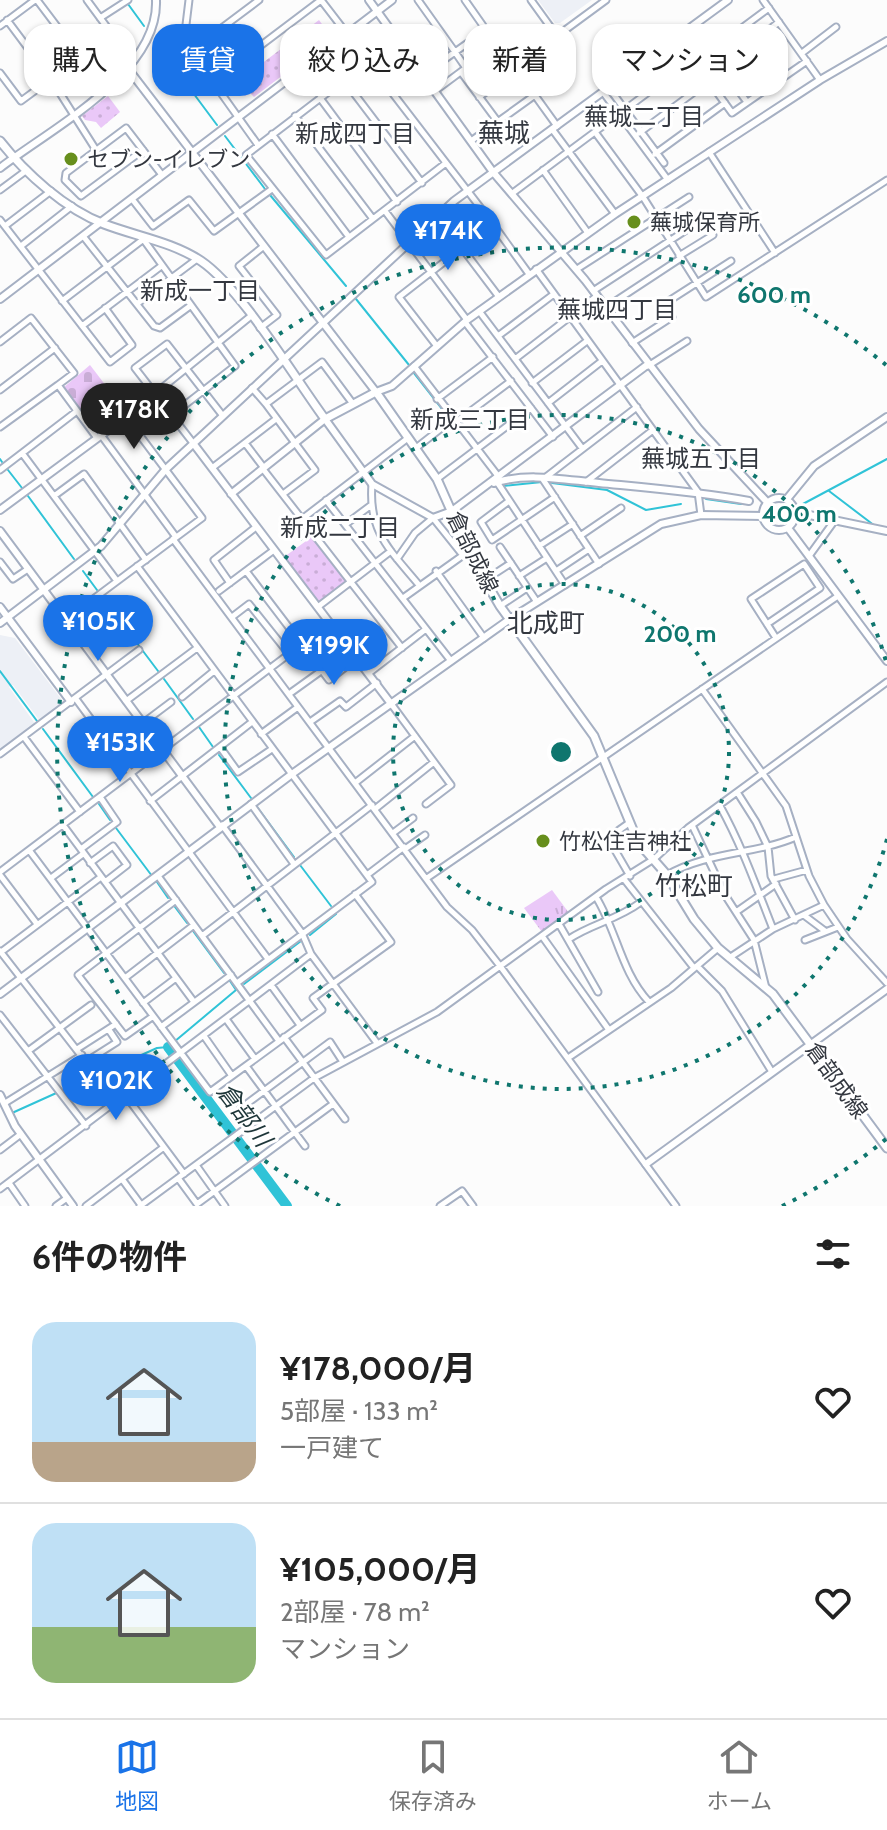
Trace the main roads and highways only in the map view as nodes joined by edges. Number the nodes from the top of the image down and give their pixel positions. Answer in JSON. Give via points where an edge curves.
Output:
{"nodes":[{"id":1,"x":0,"y":141,"type":"edge"},
{"id":2,"x":887,"y":1148,"type":"edge"}],
"edges":[{"from":1,"to":2,"type":"main road","name":"倉部成線","via":[[51,191],[100,223],[198,258],[251,316],[325,419],[376,392],[437,479],[465,552],[604,756],[629,823],[694,919],[718,948],[766,989]]}]}
